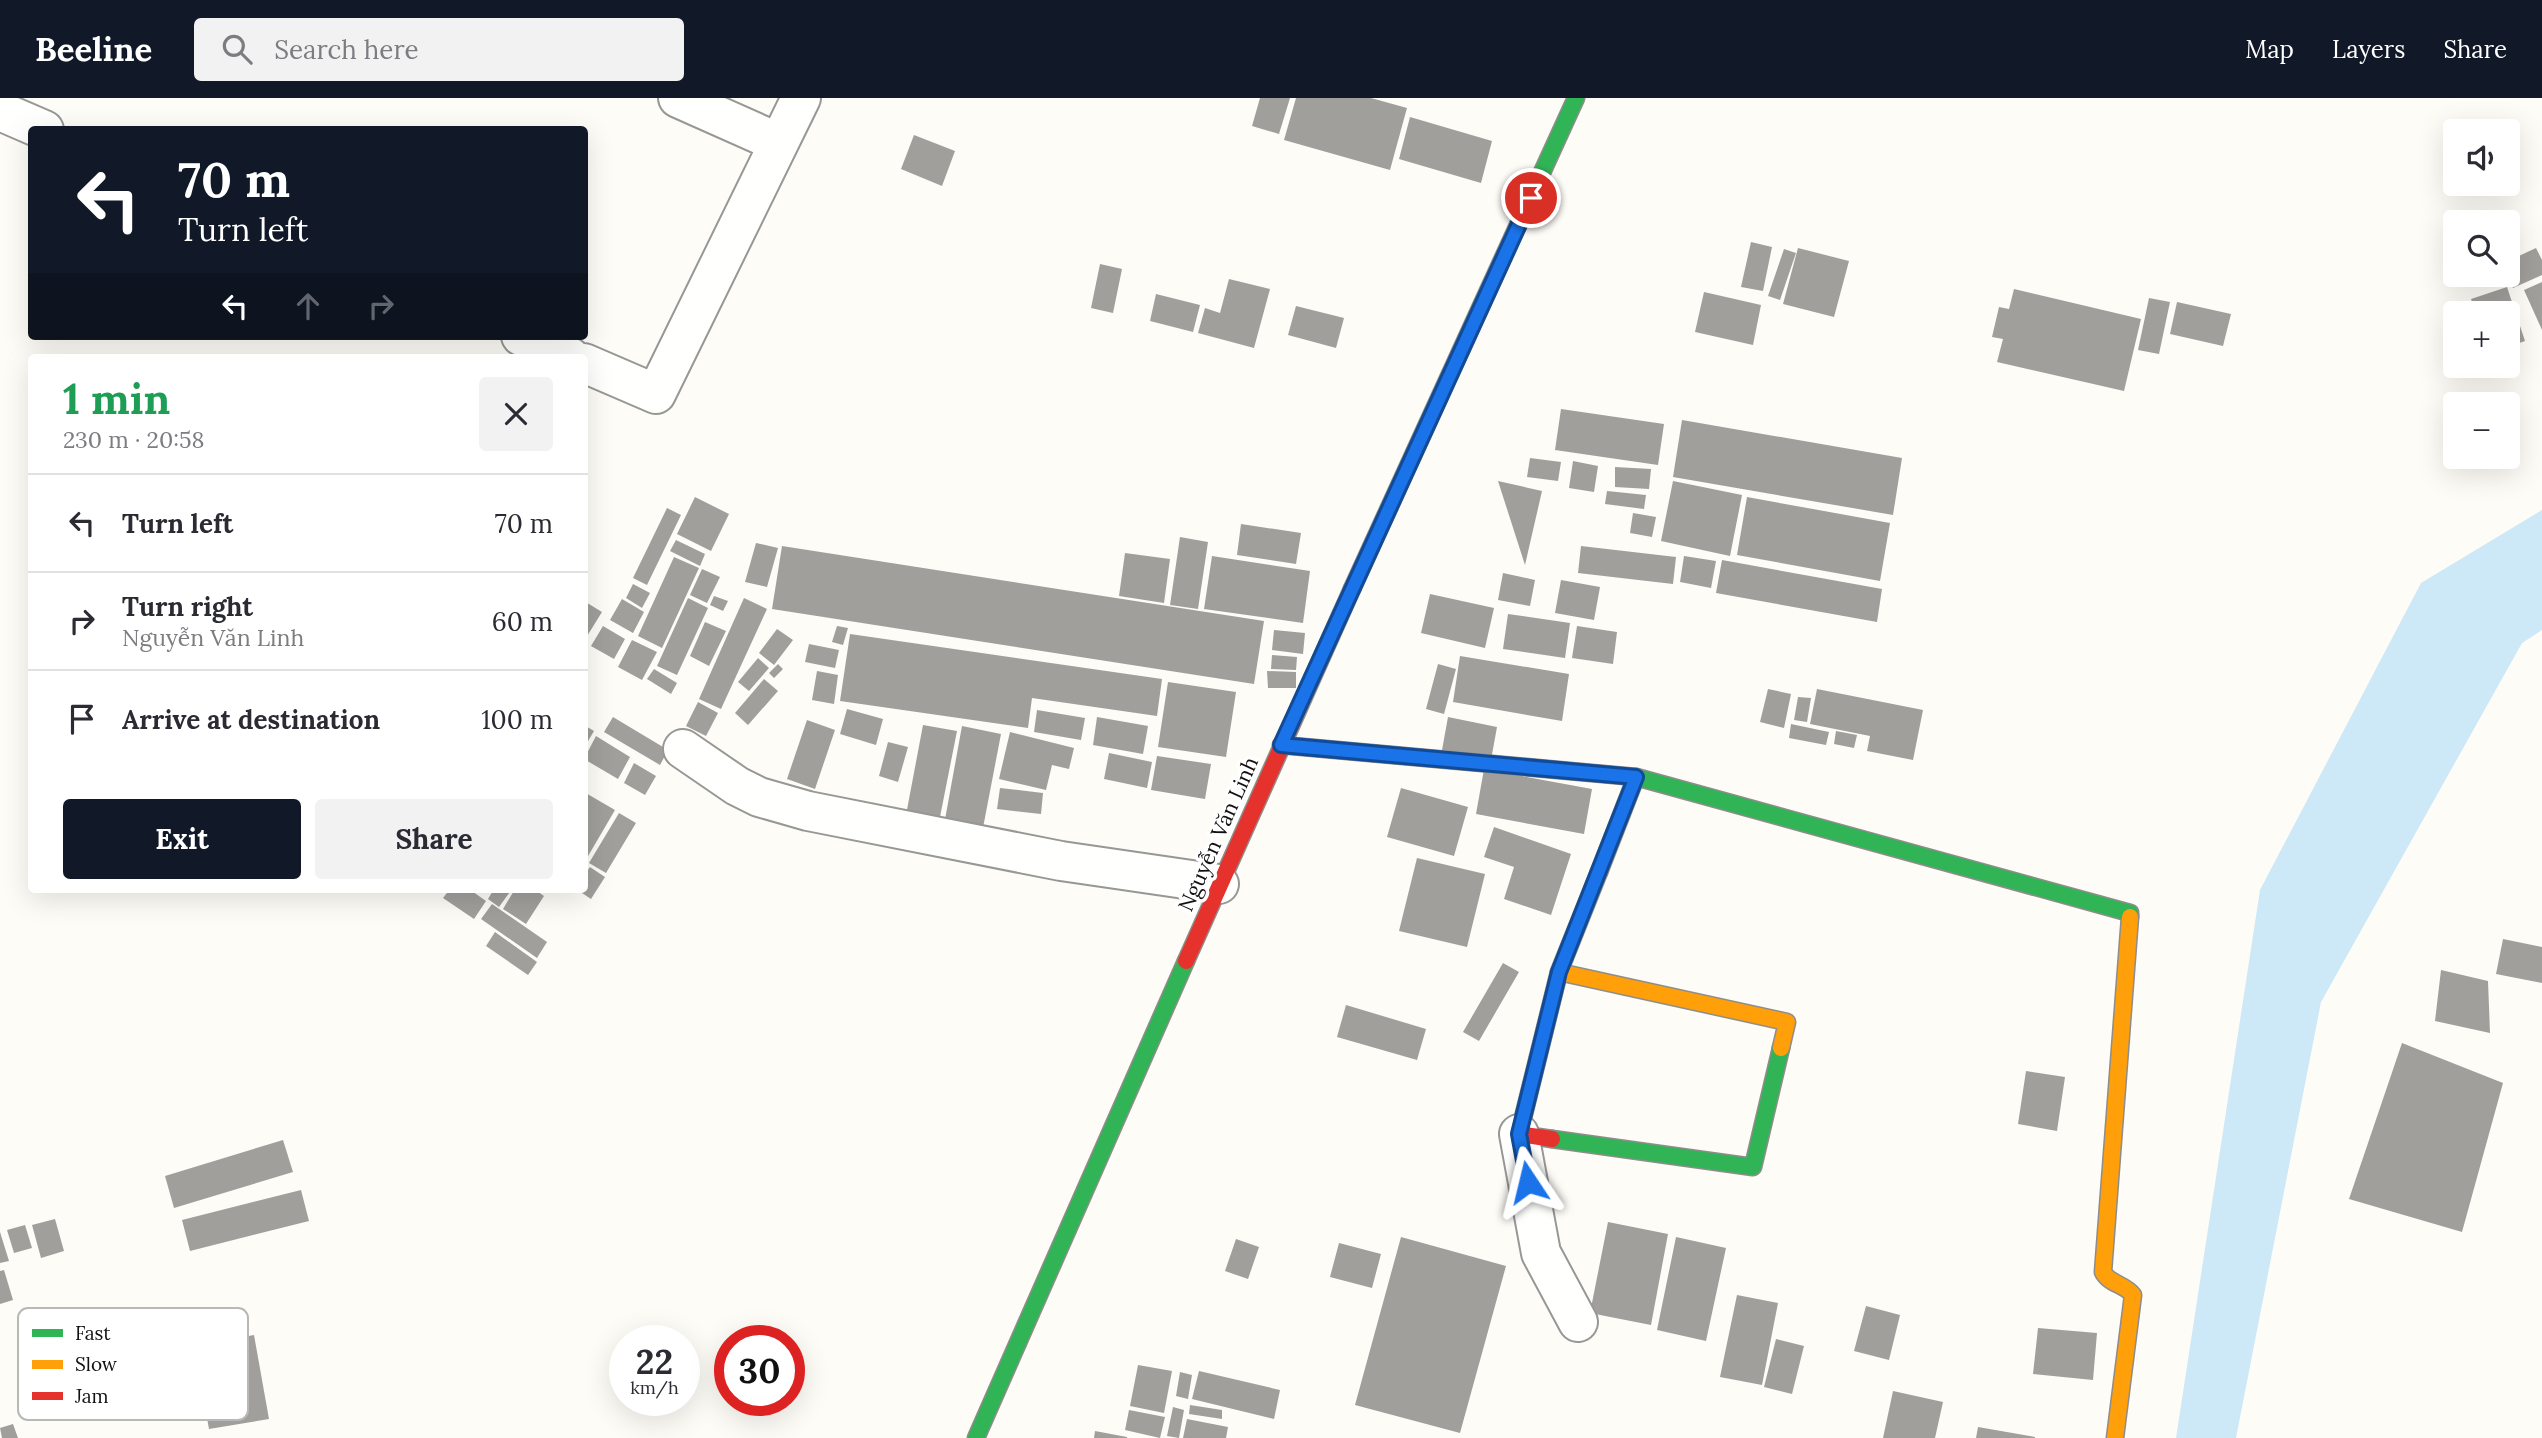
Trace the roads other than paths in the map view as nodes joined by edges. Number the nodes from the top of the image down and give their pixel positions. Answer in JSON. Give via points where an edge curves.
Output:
{"nodes":[{"id":1,"x":678,"y":98,"type":"edge"},
{"id":2,"x":801,"y":98,"type":"edge"},
{"id":3,"x":1576,"y":98,"type":"edge"},
{"id":4,"x":0,"y":111,"type":"edge"},
{"id":5,"x":35,"y":126,"type":"edge"},
{"id":6,"x":779,"y":143,"type":"junction"},
{"id":7,"x":531,"y":340,"type":"edge"},
{"id":8,"x":563,"y":354,"type":"edge"},
{"id":9,"x":588,"y":365,"type":"edge"},
{"id":10,"x":1281,"y":745,"type":"junction"},
{"id":11,"x":683,"y":750,"type":"dead end"},
{"id":12,"x":1636,"y":777,"type":"junction"},
{"id":13,"x":1219,"y":884,"type":"junction"},
{"id":14,"x":1559,"y":972,"type":"junction"},
{"id":15,"x":1519,"y":1134,"type":"junction"},
{"id":16,"x":1578,"y":1322,"type":"dead end"},
{"id":17,"x":976,"y":1438,"type":"edge"},
{"id":18,"x":2115,"y":1438,"type":"edge"}],
"edges":[{"from":1,"to":6,"type":"street"},
{"from":2,"to":6,"type":"street"},
{"from":3,"to":10,"type":"main road","name":"Nguyễn Văn Linh"},
{"from":4,"to":5,"type":"street"},
{"from":6,"to":9,"type":"street","via":[[656,394]]},
{"from":7,"to":8,"type":"street"},
{"from":10,"to":12,"type":"main road"},
{"from":10,"to":13,"type":"main road","name":"Nguyễn Văn Linh"},
{"from":11,"to":13,"type":"street","via":[[759,797],[808,811],[1061,861]]},
{"from":12,"to":14,"type":"main road"},
{"from":12,"to":18,"type":"main road","via":[[2130,912],[2103,1272],[2133,1296]]},
{"from":13,"to":17,"type":"main road","name":"Nguyễn Văn Linh"},
{"from":14,"to":15,"type":"main road"},
{"from":14,"to":15,"type":"main road","via":[[1787,1022],[1754,1167]]},
{"from":15,"to":16,"type":"street","via":[[1541,1253]]}]}
